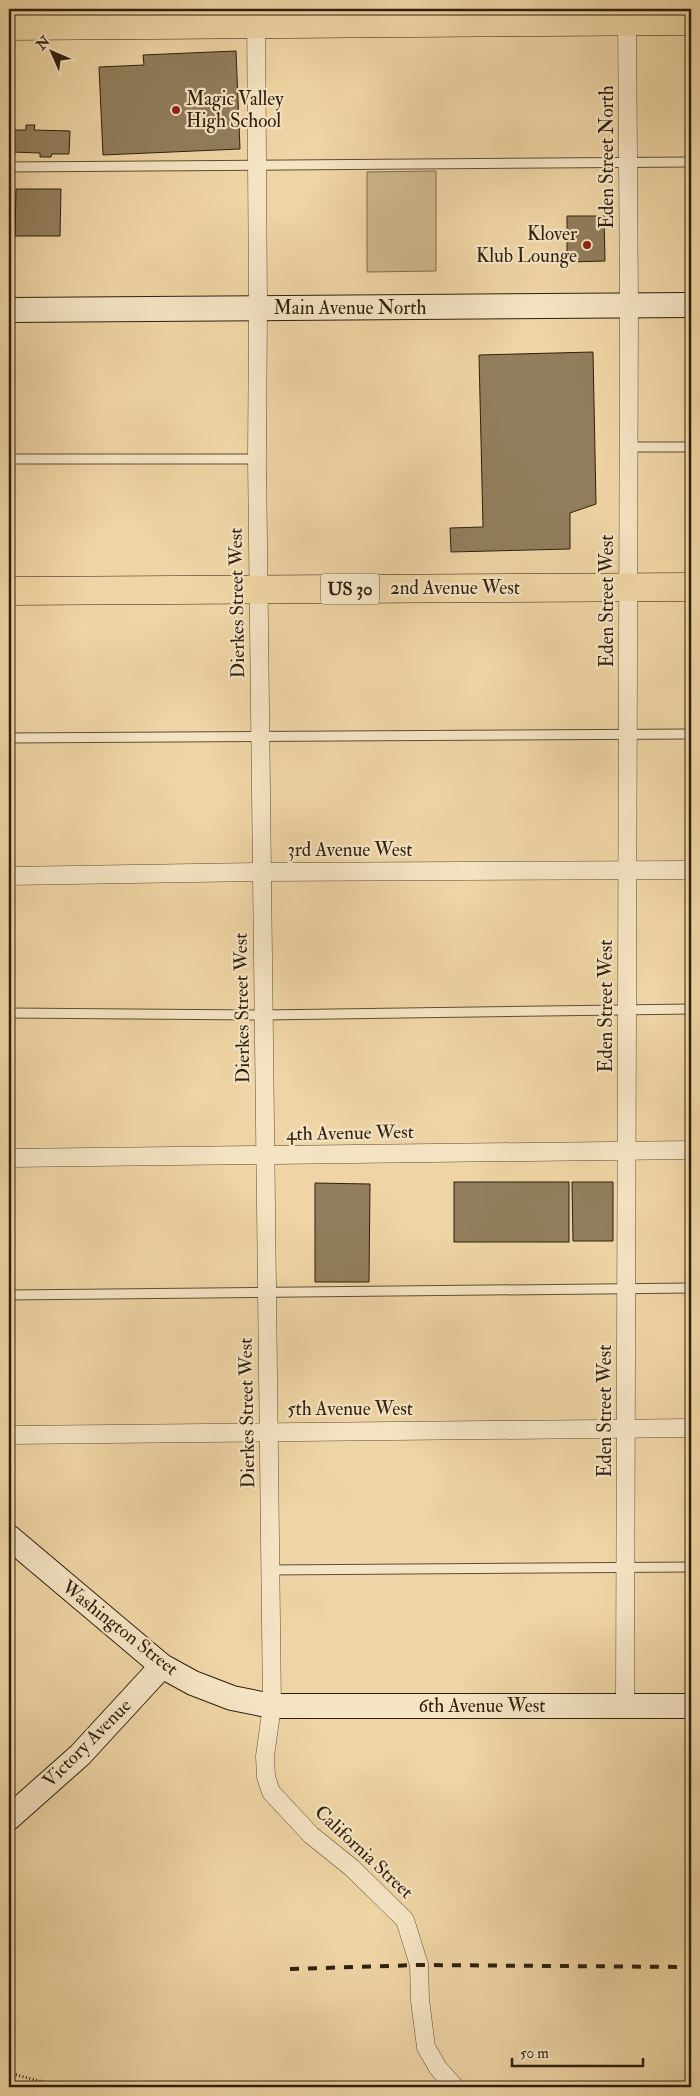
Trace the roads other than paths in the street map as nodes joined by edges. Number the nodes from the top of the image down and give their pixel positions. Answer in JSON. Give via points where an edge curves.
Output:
{"nodes":[{"id":1,"x":627,"y":15,"type":"edge"},
{"id":2,"x":257,"y":16,"type":"edge"},
{"id":3,"x":691,"y":21,"type":"edge"},
{"id":4,"x":9,"y":26,"type":"edge"},
{"id":5,"x":691,"y":162,"type":"edge"},
{"id":6,"x":628,"y":163,"type":"junction"},
{"id":7,"x":258,"y":166,"type":"junction"},
{"id":8,"x":9,"y":167,"type":"edge"},
{"id":9,"x":691,"y":305,"type":"edge"},
{"id":10,"x":629,"y":306,"type":"junction"},
{"id":11,"x":258,"y":309,"type":"junction"},
{"id":12,"x":9,"y":310,"type":"edge"},
{"id":13,"x":629,"y":447,"type":"junction"},
{"id":14,"x":691,"y":447,"type":"edge"},
{"id":15,"x":9,"y":459,"type":"edge"},
{"id":16,"x":257,"y":459,"type":"junction"},
{"id":17,"x":628,"y":587,"type":"junction"},
{"id":18,"x":691,"y":587,"type":"edge"},
{"id":19,"x":258,"y":590,"type":"junction"},
{"id":20,"x":9,"y":592,"type":"edge"},
{"id":21,"x":691,"y":734,"type":"edge"},
{"id":22,"x":628,"y":735,"type":"junction"},
{"id":23,"x":260,"y":736,"type":"junction"},
{"id":24,"x":9,"y":738,"type":"edge"},
{"id":25,"x":691,"y":870,"type":"edge"},
{"id":26,"x":628,"y":871,"type":"junction"},
{"id":27,"x":262,"y":872,"type":"junction"},
{"id":28,"x":9,"y":876,"type":"edge"},
{"id":29,"x":627,"y":1009,"type":"junction"},
{"id":30,"x":691,"y":1009,"type":"edge"},
{"id":31,"x":9,"y":1013,"type":"edge"},
{"id":32,"x":263,"y":1015,"type":"junction"},
{"id":33,"x":627,"y":1150,"type":"junction"},
{"id":34,"x":691,"y":1150,"type":"edge"},
{"id":35,"x":265,"y":1155,"type":"junction"},
{"id":36,"x":9,"y":1158,"type":"edge"},
{"id":37,"x":691,"y":1288,"type":"edge"},
{"id":38,"x":626,"y":1289,"type":"junction"},
{"id":39,"x":267,"y":1292,"type":"junction"},
{"id":40,"x":9,"y":1295,"type":"edge"},
{"id":41,"x":626,"y":1428,"type":"junction"},
{"id":42,"x":691,"y":1428,"type":"edge"},
{"id":43,"x":269,"y":1431,"type":"junction"},
{"id":44,"x":9,"y":1435,"type":"edge"},
{"id":45,"x":9,"y":1537,"type":"edge"},
{"id":46,"x":691,"y":1567,"type":"edge"},
{"id":47,"x":625,"y":1568,"type":"junction"},
{"id":48,"x":270,"y":1570,"type":"junction"},
{"id":49,"x":162,"y":1666,"type":"junction"},
{"id":50,"x":272,"y":1706,"type":"junction"},
{"id":51,"x":625,"y":1706,"type":"junction"},
{"id":52,"x":691,"y":1706,"type":"edge"},
{"id":53,"x":9,"y":1818,"type":"edge"},
{"id":54,"x":455,"y":2087,"type":"edge"}],
"edges":[{"from":1,"to":2,"type":"main road"},
{"from":1,"to":3,"type":"main road"},
{"from":1,"to":6,"type":"street","name":"Eden Street North"},
{"from":2,"to":4,"type":"main road"},
{"from":2,"to":7,"type":"street","name":"Dierkes Street West"},
{"from":5,"to":6,"type":"lane"},
{"from":6,"to":7,"type":"lane"},
{"from":6,"to":10,"type":"street","name":"Eden Street North"},
{"from":7,"to":8,"type":"lane"},
{"from":7,"to":11,"type":"street","name":"Dierkes Street West"},
{"from":9,"to":10,"type":"street","name":"Main Avenue North"},
{"from":10,"to":11,"type":"street","name":"Main Avenue North"},
{"from":10,"to":13,"type":"street","name":"Eden Street West"},
{"from":11,"to":12,"type":"street","name":"Main Avenue North"},
{"from":11,"to":16,"type":"street","name":"Dierkes Street West"},
{"from":13,"to":14,"type":"lane"},
{"from":13,"to":17,"type":"street","name":"Eden Street West"},
{"from":15,"to":16,"type":"lane"},
{"from":16,"to":19,"type":"street","name":"Dierkes Street West"},
{"from":17,"to":18,"type":"main road","name":"2nd Avenue West","number":"US 30"},
{"from":17,"to":19,"type":"main road","name":"2nd Avenue West","number":"US 30"},
{"from":17,"to":22,"type":"street","name":"Eden Street West"},
{"from":19,"to":20,"type":"main road","name":"2nd Avenue West","number":"US 30"},
{"from":19,"to":23,"type":"street","name":"Dierkes Street West"},
{"from":21,"to":22,"type":"lane"},
{"from":22,"to":23,"type":"lane"},
{"from":22,"to":26,"type":"street","name":"Eden Street West"},
{"from":23,"to":24,"type":"lane"},
{"from":23,"to":27,"type":"street","name":"Dierkes Street West"},
{"from":25,"to":26,"type":"street","name":"3rd Avenue West"},
{"from":26,"to":27,"type":"street","name":"3rd Avenue West"},
{"from":26,"to":29,"type":"street","name":"Eden Street West"},
{"from":27,"to":28,"type":"street","name":"3rd Avenue West"},
{"from":27,"to":32,"type":"street","name":"Dierkes Street West"},
{"from":29,"to":30,"type":"lane"},
{"from":29,"to":32,"type":"lane"},
{"from":29,"to":33,"type":"street","name":"Eden Street West"},
{"from":31,"to":32,"type":"lane"},
{"from":32,"to":35,"type":"street","name":"Dierkes Street West"},
{"from":33,"to":34,"type":"street","name":"4th Avenue West"},
{"from":33,"to":35,"type":"street","name":"4th Avenue West"},
{"from":33,"to":38,"type":"street","name":"Eden Street West"},
{"from":35,"to":36,"type":"street","name":"4th Avenue West"},
{"from":35,"to":39,"type":"street","name":"Dierkes Street West"},
{"from":37,"to":38,"type":"lane"},
{"from":38,"to":39,"type":"lane"},
{"from":38,"to":41,"type":"street","name":"Eden Street West"},
{"from":39,"to":40,"type":"lane"},
{"from":39,"to":43,"type":"street","name":"Dierkes Street West"},
{"from":41,"to":42,"type":"street","name":"5th Avenue West"},
{"from":41,"to":43,"type":"street","name":"5th Avenue West"},
{"from":41,"to":47,"type":"street","name":"Eden Street West"},
{"from":43,"to":44,"type":"street","name":"5th Avenue West"},
{"from":43,"to":48,"type":"street","name":"Dierkes Street West"},
{"from":45,"to":49,"type":"street","name":"Washington Street"},
{"from":46,"to":47,"type":"lane"},
{"from":47,"to":48,"type":"lane"},
{"from":47,"to":51,"type":"street","name":"Eden Street West"},
{"from":48,"to":50,"type":"street","name":"Dierkes Street West"},
{"from":49,"to":50,"type":"street","name":"Washington Street","via":[[193,1683],[232,1698]]},
{"from":49,"to":53,"type":"street","name":"Victory Avenue","via":[[80,1755]]},
{"from":50,"to":51,"type":"street","name":"6th Avenue West"},
{"from":50,"to":54,"type":"street","name":"California Street","via":[[265,1756],[271,1792],[311,1835],[352,1868],[405,1920],[419,1965],[426,2047],[438,2068]]},
{"from":51,"to":52,"type":"street","name":"6th Avenue West"}]}
